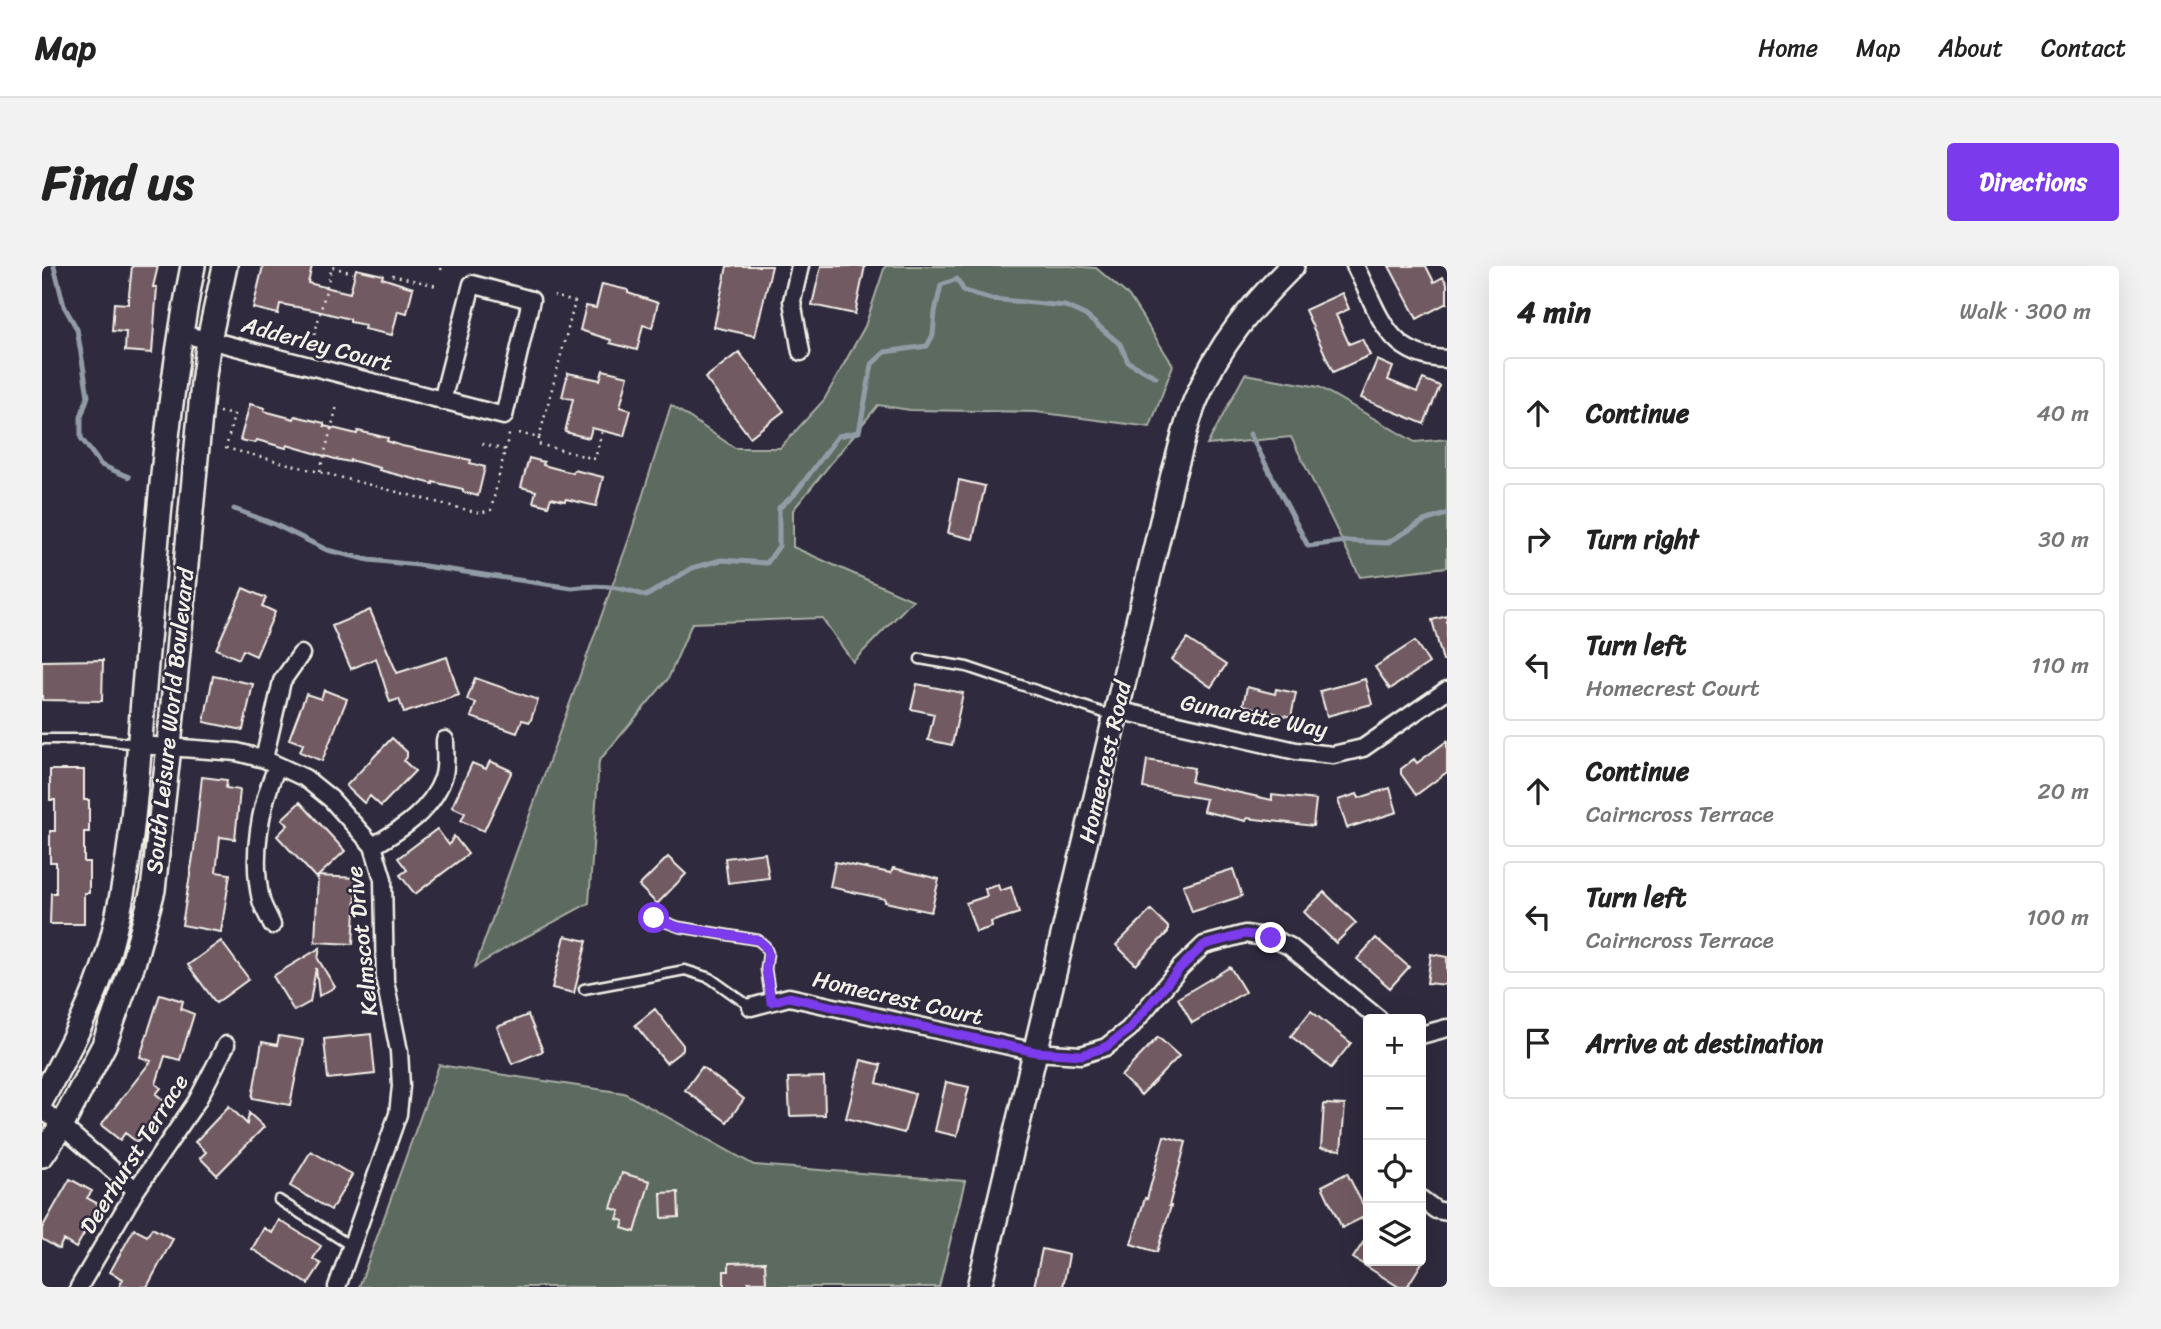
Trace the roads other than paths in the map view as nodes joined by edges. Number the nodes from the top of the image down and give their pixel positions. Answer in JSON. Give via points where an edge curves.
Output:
{"nodes":[{"id":1,"x":193,"y":266,"type":"edge"},
{"id":2,"x":225,"y":266,"type":"edge"},
{"id":3,"x":800,"y":266,"type":"edge"},
{"id":4,"x":1292,"y":266,"type":"edge"},
{"id":5,"x":1355,"y":266,"type":"edge"},
{"id":6,"x":180,"y":334,"type":"junction"},
{"id":7,"x":209,"y":340,"type":"junction"},
{"id":8,"x":801,"y":352,"type":"dead end"},
{"id":9,"x":1447,"y":359,"type":"edge"},
{"id":10,"x":442,"y":401,"type":"junction"},
{"id":11,"x":301,"y":654,"type":"dead end"},
{"id":12,"x":920,"y":659,"type":"dead end"},
{"id":13,"x":1447,"y":690,"type":"edge"},
{"id":14,"x":1117,"y":714,"type":"junction"},
{"id":15,"x":42,"y":739,"type":"edge"},
{"id":16,"x":445,"y":740,"type":"dead end"},
{"id":17,"x":139,"y":745,"type":"junction"},
{"id":18,"x":169,"y":747,"type":"junction"},
{"id":19,"x":271,"y":762,"type":"junction"},
{"id":20,"x":373,"y":846,"type":"junction"},
{"id":21,"x":654,"y":918,"type":"dead end"},
{"id":22,"x":272,"y":925,"type":"dead end"},
{"id":23,"x":584,"y":989,"type":"dead end"},
{"id":24,"x":771,"y":1002,"type":"junction"},
{"id":25,"x":751,"y":1007,"type":"joint"},
{"id":26,"x":1373,"y":1014,"type":"edge"},
{"id":27,"x":1447,"y":1028,"type":"edge"},
{"id":28,"x":1426,"y":1034,"type":"edge"},
{"id":29,"x":226,"y":1045,"type":"dead end"},
{"id":30,"x":1036,"y":1052,"type":"junction"},
{"id":31,"x":42,"y":1098,"type":"edge"},
{"id":32,"x":42,"y":1109,"type":"edge"},
{"id":33,"x":62,"y":1125,"type":"junction"},
{"id":34,"x":42,"y":1155,"type":"edge"},
{"id":35,"x":136,"y":1190,"type":"junction"},
{"id":36,"x":279,"y":1200,"type":"dead end"},
{"id":37,"x":1426,"y":1203,"type":"edge"},
{"id":38,"x":1447,"y":1212,"type":"edge"},
{"id":39,"x":352,"y":1246,"type":"junction"},
{"id":40,"x":79,"y":1287,"type":"edge"},
{"id":41,"x":337,"y":1287,"type":"edge"},
{"id":42,"x":979,"y":1287,"type":"edge"}],
"edges":[{"from":1,"to":6,"type":"street","name":"South Leisure World Boulevard"},
{"from":2,"to":7,"type":"street","name":"South Leisure World Boulevard"},
{"from":3,"to":8,"type":"street","via":[[792,301]]},
{"from":4,"to":14,"type":"street","name":"Homecrest Road","via":[[1224,344],[1196,399],[1173,475]]},
{"from":5,"to":9,"type":"street","via":[[1382,323],[1402,346],[1415,354]]},
{"from":6,"to":7,"type":"street","name":"Adderley Court"},
{"from":6,"to":17,"type":"street","name":"South Leisure World Boulevard"},
{"from":7,"to":10,"type":"street","name":"Adderley Court"},
{"from":7,"to":18,"type":"street","name":"South Leisure World Boulevard"},
{"from":10,"to":10,"type":"street","name":"Adderley Court","via":[[472,284],[531,300],[504,416]]},
{"from":11,"to":19,"type":"street","via":[[282,681]]},
{"from":12,"to":14,"type":"lane","via":[[967,667]]},
{"from":13,"to":14,"type":"street","name":"Gunarette Way","via":[[1363,748],[1333,755]]},
{"from":14,"to":30,"type":"street","name":"Homecrest Road"},
{"from":15,"to":17,"type":"lane"},
{"from":16,"to":20,"type":"street","via":[[444,776],[430,803],[403,829]]},
{"from":17,"to":18,"type":"street","name":"Kelmscot Drive"},
{"from":17,"to":31,"type":"street","name":"South Leisure World Boulevard","via":[[125,884],[107,956],[77,1033]]},
{"from":18,"to":19,"type":"street","name":"Kelmscot Drive","via":[[237,752]]},
{"from":18,"to":33,"type":"street","name":"South Leisure World Boulevard","via":[[153,890],[133,964],[104,1045]]},
{"from":19,"to":20,"type":"street","name":"Kelmscot Drive","via":[[304,778],[331,799]]},
{"from":19,"to":22,"type":"street","via":[[257,864],[261,901]]},
{"from":20,"to":39,"type":"street","name":"Kelmscot Drive","via":[[383,879],[385,981],[400,1051],[401,1086],[398,1114]]},
{"from":21,"to":24,"type":"lane","via":[[678,927],[758,940],[768,953]]},
{"from":23,"to":25,"type":"lane","via":[[685,970],[710,978]]},
{"from":24,"to":25,"type":"street","name":"Homecrest Court"},
{"from":24,"to":30,"type":"street","name":"Homecrest Court","via":[[789,997]]},
{"from":26,"to":30,"type":"street","name":"Homecrest Court","via":[[1289,946],[1245,934],[1204,945],[1129,1029],[1106,1047],[1082,1055]]},
{"from":27,"to":28,"type":"street"},
{"from":29,"to":35,"type":"street","name":"Deerhurst Terrace","via":[[197,1101]]},
{"from":30,"to":42,"type":"street","name":"Homecrest Road"},
{"from":32,"to":33,"type":"street"},
{"from":33,"to":34,"type":"street","name":"South Leisure World Boulevard"},
{"from":33,"to":35,"type":"street"},
{"from":35,"to":40,"type":"street","name":"Deerhurst Terrace"},
{"from":36,"to":39,"type":"lane"},
{"from":37,"to":38,"type":"street"},
{"from":39,"to":41,"type":"street","name":"Kelmscot Drive"}]}
